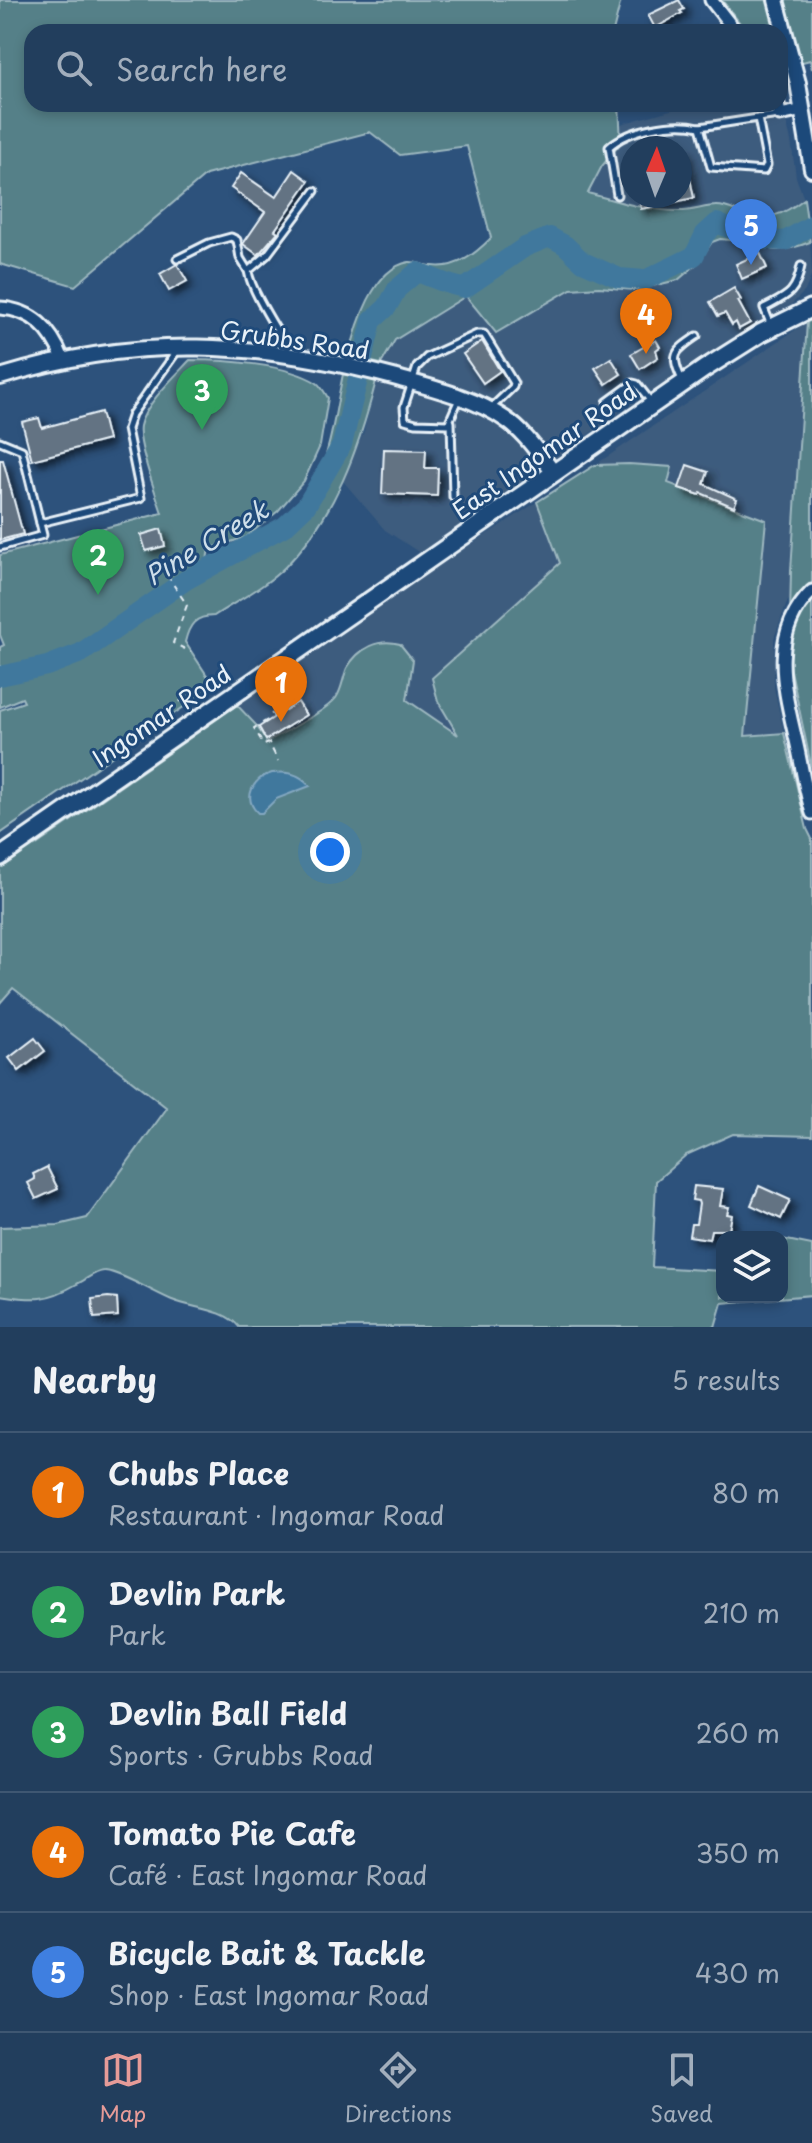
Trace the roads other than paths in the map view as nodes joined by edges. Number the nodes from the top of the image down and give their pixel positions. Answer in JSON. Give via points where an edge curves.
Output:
{"nodes":[{"id":1,"x":711,"y":0,"type":"edge"},
{"id":2,"x":776,"y":0,"type":"edge"},
{"id":3,"x":730,"y":24,"type":"edge"},
{"id":4,"x":783,"y":24,"type":"edge"},
{"id":5,"x":788,"y":43,"type":"edge"},
{"id":6,"x":807,"y":110,"type":"edge"},
{"id":7,"x":774,"y":112,"type":"edge"},
{"id":8,"x":758,"y":118,"type":"junction"},
{"id":9,"x":700,"y":127,"type":"junction"},
{"id":10,"x":812,"y":169,"type":"edge"},
{"id":11,"x":315,"y":191,"type":"dead end"},
{"id":12,"x":617,"y":195,"type":"dead end"},
{"id":13,"x":177,"y":259,"type":"dead end"},
{"id":14,"x":801,"y":266,"type":"dead end"},
{"id":15,"x":248,"y":271,"type":"junction"},
{"id":16,"x":0,"y":308,"type":"edge"},
{"id":17,"x":812,"y":308,"type":"edge"},
{"id":18,"x":772,"y":328,"type":"junction"},
{"id":19,"x":697,"y":336,"type":"dead end"},
{"id":20,"x":180,"y":347,"type":"junction"},
{"id":21,"x":292,"y":356,"type":"junction"},
{"id":22,"x":63,"y":359,"type":"junction"},
{"id":23,"x":0,"y":377,"type":"edge"},
{"id":24,"x":413,"y":382,"type":"junction"},
{"id":25,"x":684,"y":383,"type":"junction"},
{"id":26,"x":459,"y":398,"type":"junction"},
{"id":27,"x":607,"y":402,"type":"dead end"},
{"id":28,"x":652,"y":404,"type":"junction"},
{"id":29,"x":489,"y":410,"type":"junction"},
{"id":30,"x":451,"y":421,"type":"junction"},
{"id":31,"x":0,"y":441,"type":"edge"},
{"id":32,"x":554,"y":473,"type":"junction"},
{"id":33,"x":453,"y":497,"type":"dead end"},
{"id":34,"x":40,"y":523,"type":"junction"},
{"id":35,"x":0,"y":547,"type":"edge"},
{"id":36,"x":428,"y":559,"type":"joint"},
{"id":37,"x":812,"y":591,"type":"edge"},
{"id":38,"x":812,"y":813,"type":"edge"},
{"id":39,"x":0,"y":857,"type":"edge"}],
"edges":[{"from":1,"to":3,"type":"street"},
{"from":2,"to":4,"type":"street"},
{"from":5,"to":6,"type":"street"},
{"from":6,"to":10,"type":"street"},
{"from":7,"to":8,"type":"lane"},
{"from":8,"to":9,"type":"lane"},
{"from":8,"to":9,"type":"lane","via":[[764,171],[711,167]]},
{"from":9,"to":12,"type":"lane","via":[[651,129],[616,141],[609,147]]},
{"from":11,"to":15,"type":"lane","via":[[267,255]]},
{"from":13,"to":15,"type":"lane","via":[[231,237],[237,240]]},
{"from":14,"to":18,"type":"lane","via":[[798,284],[789,295],[764,308]]},
{"from":15,"to":21,"type":"lane","via":[[253,290]]},
{"from":16,"to":22,"type":"street","via":[[35,318]]},
{"from":17,"to":18,"type":"main road","name":"East Ingomar Road"},
{"from":18,"to":25,"type":"main road","name":"East Ingomar Road"},
{"from":19,"to":25,"type":"lane","via":[[674,357]]},
{"from":20,"to":21,"type":"street","name":"Grubbs Road"},
{"from":20,"to":22,"type":"street","name":"Grubbs Road"},
{"from":20,"to":34,"type":"lane","via":[[127,429],[141,498]]},
{"from":21,"to":24,"type":"street","name":"Grubbs Road"},
{"from":22,"to":23,"type":"street","name":"Grubbs Road"},
{"from":24,"to":26,"type":"street","name":"Grubbs Road"},
{"from":24,"to":29,"type":"lane","via":[[427,357],[484,334],[514,383]]},
{"from":24,"to":30,"type":"lane","via":[[405,420]]},
{"from":25,"to":28,"type":"main road","name":"East Ingomar Road"},
{"from":26,"to":29,"type":"street","name":"Grubbs Road"},
{"from":26,"to":30,"type":"lane"},
{"from":27,"to":28,"type":"lane","via":[[633,383]]},
{"from":28,"to":32,"type":"main road","name":"East Ingomar Road"},
{"from":29,"to":32,"type":"street","name":"Grubbs Road","via":[[516,427]]},
{"from":30,"to":33,"type":"lane"},
{"from":31,"to":34,"type":"lane","via":[[22,450]]},
{"from":32,"to":36,"type":"main road","name":"East Ingomar Road"},
{"from":34,"to":35,"type":"lane","via":[[43,535]]},
{"from":36,"to":39,"type":"main road","name":"Ingomar Road"},
{"from":37,"to":38,"type":"street","via":[[791,620],[782,662]]}]}
